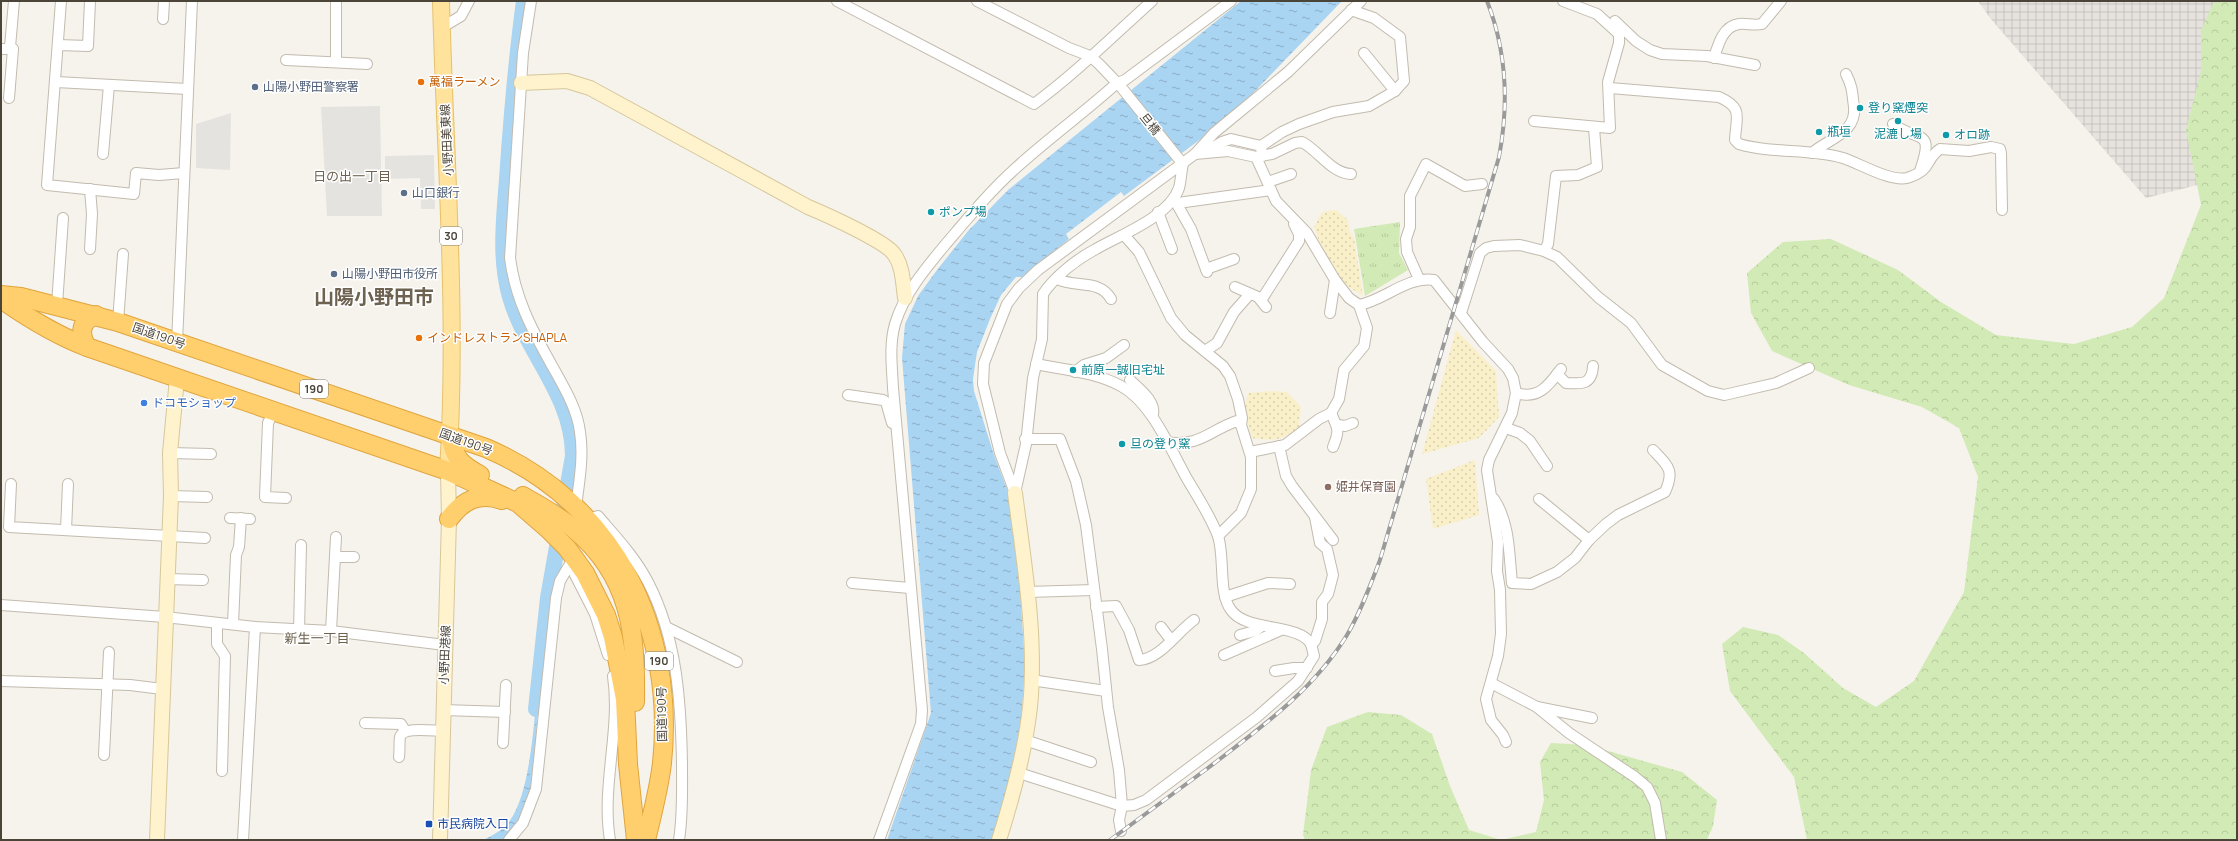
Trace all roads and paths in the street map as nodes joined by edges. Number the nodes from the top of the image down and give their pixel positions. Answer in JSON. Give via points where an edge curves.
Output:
{"nodes":[{"id":1,"x":14,"y":1,"type":"edge"},
{"id":2,"x":61,"y":1,"type":"edge"},
{"id":3,"x":90,"y":1,"type":"edge"},
{"id":4,"x":164,"y":1,"type":"edge"},
{"id":5,"x":192,"y":1,"type":"edge"},
{"id":6,"x":336,"y":1,"type":"edge"},
{"id":7,"x":441,"y":1,"type":"edge"},
{"id":8,"x":469,"y":1,"type":"edge"},
{"id":9,"x":531,"y":1,"type":"edge"},
{"id":10,"x":838,"y":1,"type":"edge"},
{"id":11,"x":977,"y":1,"type":"edge"},
{"id":12,"x":1152,"y":1,"type":"edge"},
{"id":13,"x":1231,"y":1,"type":"edge"},
{"id":14,"x":1361,"y":1,"type":"edge"},
{"id":15,"x":1563,"y":1,"type":"edge"},
{"id":16,"x":1583,"y":1,"type":"edge"},
{"id":17,"x":1781,"y":1,"type":"edge"},
{"id":18,"x":1351,"y":10,"type":"junction"},
{"id":19,"x":163,"y":20,"type":"dead end"},
{"id":20,"x":441,"y":28,"type":"junction"},
{"id":21,"x":58,"y":45,"type":"junction"},
{"id":22,"x":1,"y":48,"type":"edge"},
{"id":23,"x":12,"y":49,"type":"junction"},
{"id":24,"x":1364,"y":53,"type":"dead end"},
{"id":25,"x":1090,"y":56,"type":"junction"},
{"id":26,"x":1714,"y":58,"type":"junction"},
{"id":27,"x":286,"y":60,"type":"dead end"},
{"id":28,"x":336,"y":62,"type":"junction"},
{"id":29,"x":367,"y":64,"type":"dead end"},
{"id":30,"x":1755,"y":65,"type":"dead end"},
{"id":31,"x":1846,"y":74,"type":"dead end"},
{"id":32,"x":56,"y":82,"type":"junction"},
{"id":33,"x":522,"y":83,"type":"junction"},
{"id":34,"x":109,"y":84,"type":"junction"},
{"id":35,"x":1119,"y":85,"type":"junction"},
{"id":36,"x":1610,"y":88,"type":"junction"},
{"id":37,"x":188,"y":89,"type":"junction"},
{"id":38,"x":1395,"y":91,"type":"junction"},
{"id":39,"x":9,"y":98,"type":"dead end"},
{"id":40,"x":1534,"y":121,"type":"dead end"},
{"id":41,"x":1893,"y":124,"type":"dead end"},
{"id":42,"x":1594,"y":128,"type":"junction"},
{"id":43,"x":1259,"y":153,"type":"junction"},
{"id":44,"x":1812,"y":153,"type":"junction"},
{"id":45,"x":103,"y":154,"type":"dead end"},
{"id":46,"x":1195,"y":154,"type":"junction"},
{"id":47,"x":1181,"y":162,"type":"junction"},
{"id":48,"x":184,"y":172,"type":"junction"},
{"id":49,"x":1919,"y":173,"type":"junction"},
{"id":50,"x":1290,"y":174,"type":"dead end"},
{"id":51,"x":1351,"y":174,"type":"dead end"},
{"id":52,"x":1482,"y":184,"type":"dead end"},
{"id":53,"x":1269,"y":186,"type":"junction"},
{"id":54,"x":90,"y":189,"type":"junction"},
{"id":55,"x":1175,"y":201,"type":"junction"},
{"id":56,"x":2002,"y":210,"type":"dead end"},
{"id":57,"x":1158,"y":212,"type":"junction"},
{"id":58,"x":1288,"y":215,"type":"junction"},
{"id":59,"x":63,"y":218,"type":"dead end"},
{"id":60,"x":1124,"y":235,"type":"junction"},
{"id":61,"x":90,"y":250,"type":"dead end"},
{"id":62,"x":1172,"y":250,"type":"dead end"},
{"id":63,"x":1544,"y":251,"type":"junction"},
{"id":64,"x":1284,"y":252,"type":"dead end"},
{"id":65,"x":123,"y":254,"type":"dead end"},
{"id":66,"x":1234,"y":259,"type":"dead end"},
{"id":67,"x":1419,"y":279,"type":"junction"},
{"id":68,"x":1057,"y":280,"type":"junction"},
{"id":69,"x":1335,"y":280,"type":"junction"},
{"id":70,"x":1235,"y":287,"type":"dead end"},
{"id":71,"x":1249,"y":294,"type":"junction"},
{"id":72,"x":1,"y":295,"type":"edge"},
{"id":73,"x":1,"y":298,"type":"edge"},
{"id":74,"x":906,"y":298,"type":"junction"},
{"id":75,"x":1111,"y":299,"type":"dead end"},
{"id":76,"x":57,"y":305,"type":"junction"},
{"id":77,"x":1359,"y":305,"type":"junction"},
{"id":78,"x":1330,"y":313,"type":"dead end"},
{"id":79,"x":1461,"y":313,"type":"junction"},
{"id":80,"x":96,"y":315,"type":"junction"},
{"id":81,"x":118,"y":322,"type":"junction"},
{"id":82,"x":178,"y":343,"type":"junction"},
{"id":83,"x":1124,"y":345,"type":"dead end"},
{"id":84,"x":87,"y":347,"type":"junction"},
{"id":85,"x":1205,"y":351,"type":"junction"},
{"id":86,"x":1036,"y":364,"type":"junction"},
{"id":87,"x":1593,"y":366,"type":"dead end"},
{"id":88,"x":1808,"y":368,"type":"dead end"},
{"id":89,"x":1075,"y":372,"type":"junction"},
{"id":90,"x":177,"y":378,"type":"junction"},
{"id":91,"x":1130,"y":380,"type":"dead end"},
{"id":92,"x":1516,"y":393,"type":"junction"},
{"id":93,"x":848,"y":395,"type":"dead end"},
{"id":94,"x":274,"y":411,"type":"junction"},
{"id":95,"x":1331,"y":413,"type":"junction"},
{"id":96,"x":1152,"y":417,"type":"junction"},
{"id":97,"x":1352,"y":423,"type":"dead end"},
{"id":98,"x":1241,"y":424,"type":"junction"},
{"id":99,"x":1338,"y":425,"type":"junction"},
{"id":100,"x":1506,"y":428,"type":"junction"},
{"id":101,"x":896,"y":430,"type":"junction"},
{"id":102,"x":450,"y":436,"type":"junction"},
{"id":103,"x":1025,"y":439,"type":"junction"},
{"id":104,"x":1166,"y":442,"type":"junction"},
{"id":105,"x":1279,"y":446,"type":"junction"},
{"id":106,"x":1332,"y":447,"type":"dead end"},
{"id":107,"x":1654,"y":450,"type":"dead end"},
{"id":108,"x":1250,"y":452,"type":"junction"},
{"id":109,"x":170,"y":453,"type":"junction"},
{"id":110,"x":210,"y":454,"type":"dead end"},
{"id":111,"x":1547,"y":466,"type":"dead end"},
{"id":112,"x":448,"y":471,"type":"junction"},
{"id":113,"x":11,"y":484,"type":"dead end"},
{"id":114,"x":68,"y":484,"type":"dead end"},
{"id":115,"x":1015,"y":493,"type":"junction"},
{"id":116,"x":1490,"y":494,"type":"junction"},
{"id":117,"x":171,"y":496,"type":"junction"},
{"id":118,"x":207,"y":497,"type":"dead end"},
{"id":119,"x":286,"y":498,"type":"dead end"},
{"id":120,"x":1539,"y":499,"type":"dead end"},
{"id":121,"x":574,"y":511,"type":"junction"},
{"id":122,"x":1315,"y":517,"type":"junction"},
{"id":123,"x":240,"y":518,"type":"dead end"},
{"id":124,"x":449,"y":519,"type":"junction"},
{"id":125,"x":552,"y":526,"type":"junction"},
{"id":126,"x":66,"y":530,"type":"junction"},
{"id":127,"x":168,"y":536,"type":"junction"},
{"id":128,"x":1218,"y":536,"type":"junction"},
{"id":129,"x":336,"y":537,"type":"dead end"},
{"id":130,"x":205,"y":538,"type":"dead end"},
{"id":131,"x":1333,"y":540,"type":"dead end"},
{"id":132,"x":1589,"y":540,"type":"junction"},
{"id":133,"x":301,"y":545,"type":"dead end"},
{"id":134,"x":335,"y":556,"type":"junction"},
{"id":135,"x":354,"y":557,"type":"dead end"},
{"id":136,"x":570,"y":557,"type":"junction"},
{"id":137,"x":167,"y":579,"type":"junction"},
{"id":138,"x":203,"y":580,"type":"dead end"},
{"id":139,"x":852,"y":583,"type":"dead end"},
{"id":140,"x":1290,"y":584,"type":"dead end"},
{"id":141,"x":910,"y":588,"type":"junction"},
{"id":142,"x":1094,"y":590,"type":"junction"},
{"id":143,"x":1027,"y":592,"type":"junction"},
{"id":144,"x":1225,"y":597,"type":"junction"},
{"id":145,"x":1,"y":605,"type":"edge"},
{"id":146,"x":1096,"y":607,"type":"junction"},
{"id":147,"x":165,"y":617,"type":"junction"},
{"id":148,"x":1194,"y":620,"type":"dead end"},
{"id":149,"x":217,"y":623,"type":"junction"},
{"id":150,"x":233,"y":624,"type":"junction"},
{"id":151,"x":1262,"y":626,"type":"junction"},
{"id":152,"x":255,"y":627,"type":"junction"},
{"id":153,"x":666,"y":627,"type":"junction"},
{"id":154,"x":1162,"y":627,"type":"dead end"},
{"id":155,"x":299,"y":630,"type":"junction"},
{"id":156,"x":1280,"y":630,"type":"junction"},
{"id":157,"x":331,"y":631,"type":"junction"},
{"id":158,"x":1240,"y":634,"type":"dead end"},
{"id":159,"x":1171,"y":640,"type":"junction"},
{"id":160,"x":1311,"y":644,"type":"junction"},
{"id":161,"x":445,"y":645,"type":"junction"},
{"id":162,"x":109,"y":652,"type":"dead end"},
{"id":163,"x":1224,"y":656,"type":"dead end"},
{"id":164,"x":737,"y":662,"type":"dead end"},
{"id":165,"x":1307,"y":668,"type":"junction"},
{"id":166,"x":1275,"y":671,"type":"dead end"},
{"id":167,"x":1031,"y":680,"type":"junction"},
{"id":168,"x":1,"y":681,"type":"edge"},
{"id":169,"x":1491,"y":683,"type":"junction"},
{"id":170,"x":107,"y":684,"type":"junction"},
{"id":171,"x":506,"y":685,"type":"dead end"},
{"id":172,"x":162,"y":690,"type":"junction"},
{"id":173,"x":1106,"y":691,"type":"junction"},
{"id":174,"x":1537,"y":707,"type":"junction"},
{"id":175,"x":443,"y":710,"type":"junction"},
{"id":176,"x":505,"y":712,"type":"junction"},
{"id":177,"x":1592,"y":718,"type":"dead end"},
{"id":178,"x":365,"y":723,"type":"dead end"},
{"id":179,"x":405,"y":731,"type":"junction"},
{"id":180,"x":443,"y":731,"type":"junction"},
{"id":181,"x":1025,"y":740,"type":"junction"},
{"id":182,"x":1506,"y":742,"type":"dead end"},
{"id":183,"x":504,"y":743,"type":"dead end"},
{"id":184,"x":104,"y":755,"type":"dead end"},
{"id":185,"x":399,"y":757,"type":"dead end"},
{"id":186,"x":1091,"y":762,"type":"dead end"},
{"id":187,"x":222,"y":770,"type":"dead end"},
{"id":188,"x":1019,"y":772,"type":"junction"},
{"id":189,"x":1122,"y":806,"type":"junction"},
{"id":190,"x":1122,"y":836,"type":"edge"},
{"id":191,"x":639,"y":838,"type":"edge"},
{"id":192,"x":157,"y":840,"type":"edge"},
{"id":193,"x":243,"y":840,"type":"edge"},
{"id":194,"x":440,"y":840,"type":"edge"},
{"id":195,"x":509,"y":840,"type":"edge"},
{"id":196,"x":610,"y":840,"type":"edge"},
{"id":197,"x":679,"y":840,"type":"edge"},
{"id":198,"x":879,"y":840,"type":"edge"},
{"id":199,"x":999,"y":840,"type":"edge"},
{"id":200,"x":1661,"y":840,"type":"edge"}],
"edges":[{"from":1,"to":23,"type":"street","via":[[10,47]]},
{"from":2,"to":21,"type":"street"},
{"from":3,"to":21,"type":"street","via":[[88,46]]},
{"from":4,"to":19,"type":"street"},
{"from":5,"to":37,"type":"street"},
{"from":6,"to":28,"type":"street"},
{"from":7,"to":20,"type":"main road","name":"小野田美東線","number":"30"},
{"from":8,"to":20,"type":"street","via":[[461,16]]},
{"from":9,"to":33,"type":"street","via":[[523,53]]},
{"from":10,"to":25,"type":"street","via":[[1034,104],[1065,82]]},
{"from":11,"to":25,"type":"street"},
{"from":12,"to":25,"type":"street"},
{"from":13,"to":35,"type":"street"},
{"from":14,"to":18,"type":"street"},
{"from":15,"to":36,"type":"street","via":[[1597,14],[1619,34],[1619,43],[1608,82]]},
{"from":16,"to":26,"type":"street","via":[[1602,10],[1636,41],[1650,50],[1672,55]]},
{"from":17,"to":26,"type":"street","via":[[1762,24],[1739,24],[1728,29],[1722,35]]},
{"from":18,"to":38,"type":"street","via":[[1374,18],[1400,37],[1405,75],[1404,81]]},
{"from":18,"to":46,"type":"street","via":[[1288,72],[1214,133]]},
{"from":20,"to":102,"type":"main road","name":"小野田美東線","number":"30","via":[[450,228]]},
{"from":21,"to":32,"type":"street"},
{"from":22,"to":23,"type":"street"},
{"from":23,"to":39,"type":"street"},
{"from":24,"to":38,"type":"street"},
{"from":25,"to":35,"type":"street","name":"旦橋"},
{"from":26,"to":30,"type":"street"},
{"from":27,"to":28,"type":"street"},
{"from":28,"to":29,"type":"street"},
{"from":31,"to":44,"type":"street","via":[[1853,90],[1855,116],[1843,133]]},
{"from":32,"to":34,"type":"street"},
{"from":32,"to":54,"type":"street","via":[[47,186]]},
{"from":33,"to":74,"type":"street","via":[[567,82],[590,88],[808,207],[833,217],[884,245],[894,253],[900,265]]},
{"from":33,"to":121,"type":"street","via":[[510,258],[513,281],[524,314],[568,396],[580,430],[582,460]]},
{"from":34,"to":37,"type":"street"},
{"from":34,"to":45,"type":"street"},
{"from":35,"to":47,"type":"street","name":"旦橋"},
{"from":35,"to":74,"type":"street","via":[[1017,167],[988,195],[930,263]]},
{"from":36,"to":42,"type":"street","via":[[1610,128]]},
{"from":36,"to":44,"type":"street","via":[[1719,97],[1736,108],[1738,116],[1735,140],[1739,144]]},
{"from":37,"to":48,"type":"street"},
{"from":38,"to":43,"type":"street","via":[[1369,106],[1333,112],[1299,124],[1282,132]]},
{"from":40,"to":42,"type":"street"},
{"from":41,"to":49,"type":"street","via":[[1922,136],[1925,141],[1926,153]]},
{"from":42,"to":63,"type":"street","via":[[1597,167],[1578,175],[1556,176],[1548,244]]},
{"from":43,"to":46,"type":"street","via":[[1228,151]]},
{"from":43,"to":51,"type":"street","via":[[1272,154],[1302,142],[1340,173]]},
{"from":43,"to":53,"type":"street"},
{"from":44,"to":49,"type":"street","via":[[1842,158],[1898,177],[1905,178]]},
{"from":46,"to":47,"type":"street"},
{"from":47,"to":55,"type":"street"},
{"from":47,"to":115,"type":"street","via":[[1038,270],[1007,304],[984,362],[983,384],[1000,453]]},
{"from":48,"to":54,"type":"street","via":[[159,175],[136,173],[134,194]]},
{"from":48,"to":82,"type":"street"},
{"from":49,"to":56,"type":"street","via":[[1940,149],[2000,149]]},
{"from":50,"to":53,"type":"street"},
{"from":52,"to":67,"type":"street","via":[[1465,186],[1426,164],[1410,196],[1410,227],[1406,238],[1407,252]]},
{"from":53,"to":55,"type":"street"},
{"from":53,"to":58,"type":"street"},
{"from":54,"to":61,"type":"street"},
{"from":55,"to":57,"type":"street"},
{"from":55,"to":66,"type":"street","via":[[1207,270]]},
{"from":57,"to":60,"type":"street","via":[[1146,223]]},
{"from":57,"to":62,"type":"street"},
{"from":58,"to":64,"type":"street","via":[[1295,236],[1294,242]]},
{"from":58,"to":69,"type":"street","via":[[1307,233]]},
{"from":58,"to":71,"type":"street","via":[[1299,234],[1299,241],[1264,303]]},
{"from":59,"to":76,"type":"street","via":[[56,245]]},
{"from":60,"to":68,"type":"street","via":[[1076,261]]},
{"from":60,"to":85,"type":"street","via":[[1139,252],[1171,318]]},
{"from":63,"to":79,"type":"street","via":[[1520,245],[1486,248],[1478,257]]},
{"from":63,"to":88,"type":"street","via":[[1566,265],[1598,297],[1631,323],[1662,365],[1708,391],[1724,395],[1733,393],[1776,382]]},
{"from":65,"to":81,"type":"street"},
{"from":67,"to":77,"type":"street","via":[[1369,303]]},
{"from":67,"to":79,"type":"street","via":[[1434,280]]},
{"from":68,"to":75,"type":"street","via":[[1072,285],[1098,286],[1108,293]]},
{"from":68,"to":86,"type":"street","via":[[1043,294],[1042,339]]},
{"from":69,"to":77,"type":"street","via":[[1349,298]]},
{"from":69,"to":78,"type":"street"},
{"from":70,"to":71,"type":"street"},
{"from":71,"to":85,"type":"street","via":[[1234,312],[1217,343]]},
{"from":72,"to":76,"type":"highway","name":"国道190号","number":"190"},
{"from":73,"to":84,"type":"highway","via":[[29,318],[68,340]]},
{"from":74,"to":101,"type":"street","via":[[894,326],[891,353]]},
{"from":76,"to":80,"type":"highway","name":"国道190号","number":"190"},
{"from":77,"to":95,"type":"street","via":[[1366,322],[1367,338],[1364,346],[1344,370],[1339,398]]},
{"from":79,"to":92,"type":"street","via":[[1508,369]]},
{"from":80,"to":81,"type":"highway","name":"国道190号","number":"190"},
{"from":80,"to":84,"type":"highway","via":[[82,327],[82,336]]},
{"from":81,"to":82,"type":"highway","name":"国道190号","number":"190"},
{"from":82,"to":102,"type":"highway","name":"国道190号","number":"190"},
{"from":83,"to":89,"type":"street","via":[[1106,358]]},
{"from":84,"to":90,"type":"highway"},
{"from":85,"to":98,"type":"street","via":[[1215,358],[1230,376],[1238,399]]},
{"from":86,"to":89,"type":"street"},
{"from":86,"to":103,"type":"street"},
{"from":87,"to":92,"type":"street","via":[[1592,376],[1588,381],[1566,383],[1559,371],[1543,392]]},
{"from":89,"to":96,"type":"street","via":[[1092,374],[1124,387],[1141,402]]},
{"from":90,"to":94,"type":"highway"},
{"from":90,"to":109,"type":"street"},
{"from":91,"to":96,"type":"street","via":[[1150,401],[1154,410]]},
{"from":92,"to":100,"type":"street"},
{"from":93,"to":101,"type":"street","via":[[886,402]]},
{"from":94,"to":112,"type":"highway"},
{"from":94,"to":119,"type":"street","via":[[268,423],[265,497]]},
{"from":95,"to":99,"type":"street"},
{"from":95,"to":105,"type":"street","via":[[1318,419],[1285,445]]},
{"from":96,"to":104,"type":"street"},
{"from":97,"to":99,"type":"street"},
{"from":98,"to":104,"type":"street","via":[[1237,421],[1226,425],[1204,439],[1182,444]]},
{"from":98,"to":108,"type":"street"},
{"from":99,"to":106,"type":"street","via":[[1338,435]]},
{"from":100,"to":111,"type":"street","via":[[1520,433],[1530,441]]},
{"from":100,"to":116,"type":"street","via":[[1489,460],[1487,470]]},
{"from":101,"to":141,"type":"street"},
{"from":102,"to":112,"type":"main road","name":"小野田美東線","number":"30"},
{"from":102,"to":121,"type":"highway","name":"国道190号","number":"190","via":[[501,455],[543,480]]},
{"from":102,"to":125,"type":"highway","via":[[455,454],[464,466],[521,495]]},
{"from":103,"to":115,"type":"street"},
{"from":103,"to":142,"type":"street","via":[[1060,439],[1076,481],[1086,525]]},
{"from":104,"to":128,"type":"street"},
{"from":105,"to":108,"type":"street"},
{"from":105,"to":122,"type":"street","via":[[1286,476]]},
{"from":107,"to":132,"type":"street","via":[[1669,468],[1671,478],[1666,492],[1618,515]]},
{"from":108,"to":128,"type":"street","via":[[1251,476],[1247,502],[1241,513]]},
{"from":109,"to":110,"type":"street"},
{"from":109,"to":117,"type":"street"},
{"from":112,"to":124,"type":"street","name":"小野田港線"},
{"from":112,"to":125,"type":"highway","via":[[518,503]]},
{"from":113,"to":126,"type":"street","via":[[9,527]]},
{"from":114,"to":126,"type":"street"},
{"from":115,"to":143,"type":"street"},
{"from":116,"to":132,"type":"street","via":[[1501,510],[1505,523],[1512,582],[1531,584],[1557,572],[1575,558]]},
{"from":116,"to":169,"type":"street","via":[[1498,542],[1501,634]]},
{"from":117,"to":118,"type":"street"},
{"from":117,"to":127,"type":"street"},
{"from":120,"to":132,"type":"street"},
{"from":121,"to":125,"type":"highway"},
{"from":121,"to":153,"type":"street","via":[[598,516],[637,563],[648,582]]},
{"from":121,"to":191,"type":"highway","via":[[616,580],[633,633]]},
{"from":121,"to":191,"type":"highway","name":"国道190号","number":"190","via":[[615,553],[634,586],[659,659],[663,702],[662,763]]},
{"from":122,"to":131,"type":"street"},
{"from":122,"to":160,"type":"street","via":[[1320,543],[1327,549],[1333,575],[1328,594],[1322,602],[1315,641]]},
{"from":123,"to":150,"type":"street"},
{"from":124,"to":125,"type":"highway","via":[[467,501],[492,496]]},
{"from":124,"to":161,"type":"street","name":"小野田港線"},
{"from":125,"to":136,"type":"highway"},
{"from":126,"to":127,"type":"street"},
{"from":127,"to":130,"type":"street"},
{"from":127,"to":137,"type":"street"},
{"from":128,"to":144,"type":"street","via":[[1222,548]]},
{"from":129,"to":134,"type":"street"},
{"from":133,"to":155,"type":"street"},
{"from":134,"to":135,"type":"street"},
{"from":134,"to":157,"type":"street"},
{"from":136,"to":191,"type":"highway","via":[[585,573],[606,615],[618,657],[625,699],[628,764]]},
{"from":136,"to":195,"type":"street","via":[[556,598],[536,789],[523,823]]},
{"from":136,"to":196,"type":"street","via":[[600,629],[613,679],[615,699],[608,800]]},
{"from":137,"to":138,"type":"street"},
{"from":137,"to":147,"type":"street"},
{"from":139,"to":141,"type":"street"},
{"from":140,"to":144,"type":"street","via":[[1268,583]]},
{"from":141,"to":198,"type":"street","via":[[922,710],[920,724]]},
{"from":142,"to":143,"type":"street"},
{"from":142,"to":146,"type":"street"},
{"from":143,"to":167,"type":"street"},
{"from":144,"to":151,"type":"street","via":[[1231,612],[1237,617]]},
{"from":145,"to":147,"type":"street"},
{"from":146,"to":159,"type":"street","via":[[1116,606],[1129,630],[1139,660],[1147,660],[1156,655]]},
{"from":146,"to":173,"type":"street"},
{"from":147,"to":149,"type":"street"},
{"from":147,"to":172,"type":"street"},
{"from":148,"to":159,"type":"street"},
{"from":149,"to":150,"type":"street"},
{"from":149,"to":187,"type":"street","via":[[217,644],[225,656]]},
{"from":150,"to":152,"type":"street"},
{"from":151,"to":156,"type":"street"},
{"from":151,"to":158,"type":"street"},
{"from":152,"to":155,"type":"street"},
{"from":152,"to":193,"type":"street"},
{"from":153,"to":164,"type":"street"},
{"from":153,"to":197,"type":"street","via":[[673,655],[681,717],[682,810]]},
{"from":154,"to":159,"type":"street"},
{"from":155,"to":157,"type":"street"},
{"from":156,"to":160,"type":"street","via":[[1304,637]]},
{"from":156,"to":163,"type":"street"},
{"from":157,"to":161,"type":"street"},
{"from":160,"to":165,"type":"street","via":[[1314,656]]},
{"from":161,"to":175,"type":"street","name":"小野田港線"},
{"from":162,"to":170,"type":"street"},
{"from":165,"to":166,"type":"street"},
{"from":165,"to":189,"type":"street","via":[[1298,681],[1277,701],[1161,789],[1134,805]]},
{"from":167,"to":173,"type":"street"},
{"from":167,"to":181,"type":"street"},
{"from":168,"to":170,"type":"street"},
{"from":169,"to":174,"type":"street"},
{"from":169,"to":182,"type":"street","via":[[1486,699],[1487,710]]},
{"from":170,"to":172,"type":"street"},
{"from":170,"to":184,"type":"street"},
{"from":171,"to":176,"type":"street"},
{"from":172,"to":192,"type":"street"},
{"from":173,"to":189,"type":"street"},
{"from":174,"to":177,"type":"street"},
{"from":174,"to":200,"type":"street","via":[[1570,734],[1646,787],[1655,803]]},
{"from":175,"to":176,"type":"street"},
{"from":175,"to":180,"type":"street","name":"小野田港線"},
{"from":176,"to":183,"type":"street"},
{"from":178,"to":179,"type":"street","via":[[401,724]]},
{"from":179,"to":180,"type":"street"},
{"from":179,"to":185,"type":"street","via":[[400,736]]},
{"from":180,"to":194,"type":"street","name":"小野田港線"},
{"from":181,"to":186,"type":"street"},
{"from":181,"to":188,"type":"street"},
{"from":188,"to":189,"type":"street"},
{"from":188,"to":199,"type":"street"},
{"from":189,"to":190,"type":"street","via":[[1119,820]]}]}
